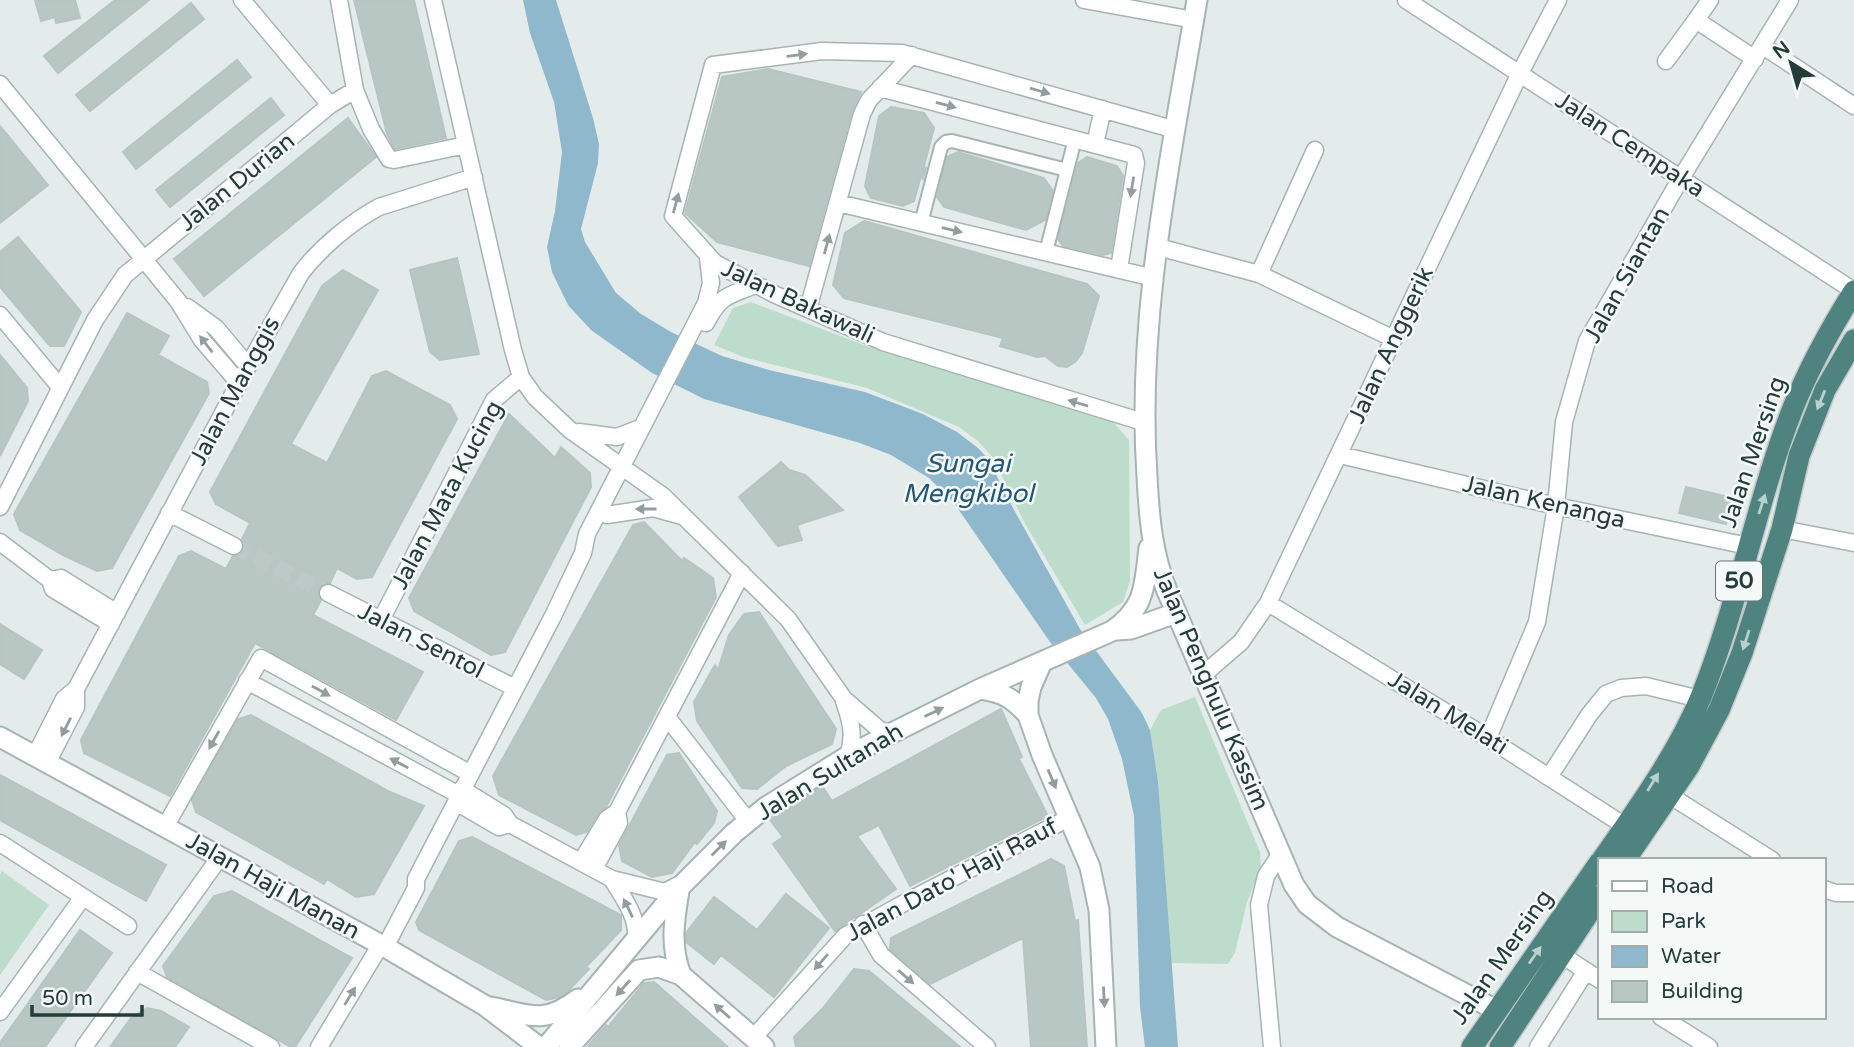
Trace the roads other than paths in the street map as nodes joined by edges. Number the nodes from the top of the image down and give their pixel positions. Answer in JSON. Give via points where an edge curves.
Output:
{"nodes":[{"id":1,"x":242,"y":0,"type":"edge"},
{"id":2,"x":339,"y":0,"type":"edge"},
{"id":3,"x":433,"y":0,"type":"edge"},
{"id":4,"x":1084,"y":0,"type":"edge"},
{"id":5,"x":1197,"y":0,"type":"edge"},
{"id":6,"x":1406,"y":0,"type":"edge"},
{"id":7,"x":1558,"y":0,"type":"edge"},
{"id":8,"x":1710,"y":0,"type":"edge"},
{"id":9,"x":1790,"y":0,"type":"edge"},
{"id":10,"x":1165,"y":7,"type":"edge"},
{"id":11,"x":1194,"y":20,"type":"junction"},
{"id":12,"x":1696,"y":20,"type":"junction"},
{"id":13,"x":1759,"y":52,"type":"junction"},
{"id":14,"x":912,"y":55,"type":"junction"},
{"id":15,"x":1666,"y":61,"type":"dead end"},
{"id":16,"x":1520,"y":73,"type":"junction"},
{"id":17,"x":0,"y":84,"type":"edge"},
{"id":18,"x":880,"y":88,"type":"junction"},
{"id":19,"x":355,"y":90,"type":"junction"},
{"id":20,"x":330,"y":105,"type":"junction"},
{"id":21,"x":1854,"y":106,"type":"edge"},
{"id":22,"x":1103,"y":109,"type":"junction"},
{"id":23,"x":1176,"y":130,"type":"junction"},
{"id":24,"x":1076,"y":139,"type":"junction"},
{"id":25,"x":1095,"y":144,"type":"junction"},
{"id":26,"x":466,"y":145,"type":"junction"},
{"id":27,"x":1315,"y":150,"type":"dead end"},
{"id":28,"x":1067,"y":170,"type":"junction"},
{"id":29,"x":474,"y":177,"type":"junction"},
{"id":30,"x":1681,"y":178,"type":"junction"},
{"id":31,"x":838,"y":203,"type":"junction"},
{"id":32,"x":921,"y":223,"type":"junction"},
{"id":33,"x":1158,"y":247,"type":"junction"},
{"id":34,"x":1046,"y":252,"type":"junction"},
{"id":35,"x":143,"y":258,"type":"junction"},
{"id":36,"x":708,"y":258,"type":"junction"},
{"id":37,"x":1119,"y":269,"type":"junction"},
{"id":38,"x":1259,"y":274,"type":"junction"},
{"id":39,"x":1154,"y":278,"type":"junction"},
{"id":40,"x":755,"y":285,"type":"junction"},
{"id":41,"x":1854,"y":291,"type":"edge"},
{"id":42,"x":178,"y":301,"type":"junction"},
{"id":43,"x":710,"y":305,"type":"junction"},
{"id":44,"x":808,"y":309,"type":"junction"},
{"id":45,"x":0,"y":315,"type":"edge"},
{"id":46,"x":1394,"y":339,"type":"junction"},
{"id":47,"x":1854,"y":340,"type":"edge"},
{"id":48,"x":248,"y":366,"type":"junction"},
{"id":49,"x":521,"y":377,"type":"junction"},
{"id":50,"x":239,"y":383,"type":"junction"},
{"id":51,"x":60,"y":387,"type":"junction"},
{"id":52,"x":1143,"y":422,"type":"junction"},
{"id":53,"x":646,"y":424,"type":"junction"},
{"id":54,"x":570,"y":430,"type":"junction"},
{"id":55,"x":1339,"y":455,"type":"junction"},
{"id":56,"x":625,"y":468,"type":"junction"},
{"id":57,"x":1556,"y":506,"type":"junction"},
{"id":58,"x":0,"y":507,"type":"edge"},
{"id":59,"x":169,"y":513,"type":"junction"},
{"id":60,"x":607,"y":515,"type":"junction"},
{"id":61,"x":684,"y":517,"type":"junction"},
{"id":62,"x":1782,"y":529,"type":"junction"},
{"id":63,"x":1150,"y":535,"type":"junction"},
{"id":64,"x":0,"y":542,"type":"edge"},
{"id":65,"x":1854,"y":543,"type":"edge"},
{"id":66,"x":234,"y":546,"type":"tunnel mouth"},
{"id":67,"x":1748,"y":546,"type":"junction"},
{"id":68,"x":583,"y":553,"type":"junction"},
{"id":69,"x":742,"y":573,"type":"junction"},
{"id":70,"x":328,"y":593,"type":"tunnel mouth"},
{"id":71,"x":1268,"y":603,"type":"junction"},
{"id":72,"x":1176,"y":613,"type":"junction"},
{"id":73,"x":114,"y":618,"type":"junction"},
{"id":74,"x":381,"y":620,"type":"junction"},
{"id":75,"x":1112,"y":631,"type":"junction"},
{"id":76,"x":1042,"y":662,"type":"junction"},
{"id":77,"x":1203,"y":674,"type":"junction"},
{"id":78,"x":247,"y":681,"type":"junction"},
{"id":79,"x":515,"y":688,"type":"junction"},
{"id":80,"x":980,"y":688,"type":"junction"},
{"id":81,"x":844,"y":699,"type":"junction"},
{"id":82,"x":1700,"y":699,"type":"junction"},
{"id":83,"x":1028,"y":715,"type":"junction"},
{"id":84,"x":667,"y":717,"type":"junction"},
{"id":85,"x":894,"y":732,"type":"junction"},
{"id":86,"x":0,"y":737,"type":"edge"},
{"id":87,"x":1488,"y":738,"type":"junction"},
{"id":88,"x":848,"y":756,"type":"junction"},
{"id":89,"x":41,"y":759,"type":"junction"},
{"id":90,"x":471,"y":774,"type":"junction"},
{"id":91,"x":1549,"y":777,"type":"junction"},
{"id":92,"x":1670,"y":795,"type":"junction"},
{"id":93,"x":459,"y":796,"type":"junction"},
{"id":94,"x":1069,"y":818,"type":"junction"},
{"id":95,"x":748,"y":821,"type":"junction"},
{"id":96,"x":1625,"y":826,"type":"junction"},
{"id":97,"x":165,"y":827,"type":"junction"},
{"id":98,"x":0,"y":842,"type":"edge"},
{"id":99,"x":1281,"y":853,"type":"junction"},
{"id":100,"x":1765,"y":856,"type":"edge"},
{"id":101,"x":220,"y":857,"type":"junction"},
{"id":102,"x":1603,"y":858,"type":"edge"},
{"id":103,"x":1626,"y":858,"type":"edge"},
{"id":104,"x":1598,"y":865,"type":"edge"},
{"id":105,"x":587,"y":866,"type":"junction"},
{"id":106,"x":612,"y":879,"type":"junction"},
{"id":107,"x":683,"y":884,"type":"junction"},
{"id":108,"x":1826,"y":890,"type":"edge"},
{"id":109,"x":1854,"y":893,"type":"edge"},
{"id":110,"x":83,"y":897,"type":"junction"},
{"id":111,"x":1598,"y":899,"type":"edge"},
{"id":112,"x":863,"y":925,"type":"junction"},
{"id":113,"x":128,"y":926,"type":"dead end"},
{"id":114,"x":636,"y":939,"type":"junction"},
{"id":115,"x":380,"y":944,"type":"junction"},
{"id":116,"x":1560,"y":954,"type":"junction"},
{"id":117,"x":137,"y":972,"type":"junction"},
{"id":118,"x":681,"y":975,"type":"junction"},
{"id":119,"x":1593,"y":975,"type":"edge"},
{"id":120,"x":601,"y":981,"type":"junction"},
{"id":121,"x":484,"y":1005,"type":"junction"},
{"id":122,"x":1496,"y":1010,"type":"junction"},
{"id":123,"x":0,"y":1012,"type":"edge"},
{"id":124,"x":1664,"y":1019,"type":"edge"},
{"id":125,"x":759,"y":1043,"type":"edge"},
{"id":126,"x":1702,"y":1045,"type":"edge"},
{"id":127,"x":84,"y":1047,"type":"edge"},
{"id":128,"x":271,"y":1047,"type":"edge"},
{"id":129,"x":319,"y":1047,"type":"edge"},
{"id":130,"x":538,"y":1047,"type":"edge"},
{"id":131,"x":546,"y":1047,"type":"edge"},
{"id":132,"x":569,"y":1047,"type":"edge"},
{"id":133,"x":987,"y":1047,"type":"edge"},
{"id":134,"x":1106,"y":1047,"type":"edge"},
{"id":135,"x":1272,"y":1047,"type":"edge"},
{"id":136,"x":1472,"y":1047,"type":"edge"},
{"id":137,"x":1500,"y":1047,"type":"edge"},
{"id":138,"x":1538,"y":1047,"type":"edge"}],
"edges":[{"from":1,"to":20,"type":"street"},
{"from":2,"to":19,"type":"street"},
{"from":3,"to":26,"type":"street"},
{"from":4,"to":10,"type":"street"},
{"from":5,"to":11,"type":"street","name":"Jalan Penghulu Kassim"},
{"from":6,"to":16,"type":"street","name":"Jalan Cempaka"},
{"from":7,"to":16,"type":"street","name":"Jalan Anggerik"},
{"from":8,"to":12,"type":"street"},
{"from":9,"to":13,"type":"street","name":"Jalan Siantan"},
{"from":10,"to":11,"type":"street"},
{"from":11,"to":23,"type":"street","name":"Jalan Penghulu Kassim"},
{"from":12,"to":13,"type":"street"},
{"from":12,"to":15,"type":"street"},
{"from":13,"to":21,"type":"street"},
{"from":13,"to":30,"type":"street","name":"Jalan Siantan"},
{"from":14,"to":18,"type":"street"},
{"from":14,"to":22,"type":"street","name":"Jalan Bakawali","one_way":true},
{"from":36,"to":14,"type":"street","name":"Jalan Bakawali","one_way":true,"via":[[673,216],[713,65],[822,51]]},
{"from":16,"to":30,"type":"street","name":"Jalan Cempaka"},
{"from":16,"to":46,"type":"street","name":"Jalan Anggerik"},
{"from":17,"to":35,"type":"street"},
{"from":18,"to":24,"type":"street","one_way":true},
{"from":18,"to":31,"type":"street","via":[[862,114]]},
{"from":19,"to":20,"type":"street","name":"Jalan Durian"},
{"from":19,"to":26,"type":"street","via":[[389,159]]},
{"from":20,"to":35,"type":"street","name":"Jalan Durian"},
{"from":22,"to":23,"type":"street","name":"Jalan Bakawali"},
{"from":22,"to":25,"type":"street"},
{"from":23,"to":33,"type":"street","name":"Jalan Penghulu Kassim"},
{"from":24,"to":25,"type":"street"},
{"from":24,"to":28,"type":"street"},
{"from":25,"to":37,"type":"street","one_way":true,"via":[[1128,152],[1136,163]]},
{"from":26,"to":29,"type":"street"},
{"from":27,"to":38,"type":"street"},
{"from":28,"to":32,"type":"street","via":[[946,142]]},
{"from":28,"to":34,"type":"street"},
{"from":29,"to":48,"type":"street","name":"Jalan Manggis","via":[[379,207],[351,226],[301,273]]},
{"from":29,"to":49,"type":"street"},
{"from":30,"to":41,"type":"street","name":"Jalan Cempaka"},
{"from":30,"to":57,"type":"street","name":"Jalan Siantan","via":[[1587,341],[1564,422]]},
{"from":31,"to":32,"type":"street"},
{"from":44,"to":31,"type":"street","one_way":true},
{"from":32,"to":34,"type":"street","one_way":true},
{"from":33,"to":38,"type":"street"},
{"from":33,"to":39,"type":"street","name":"Jalan Penghulu Kassim"},
{"from":34,"to":37,"type":"street"},
{"from":35,"to":42,"type":"street"},
{"from":35,"to":51,"type":"street","name":"Jalan Durian","via":[[125,275],[95,320]]},
{"from":36,"to":40,"type":"street","name":"Jalan Bakawali"},
{"from":36,"to":43,"type":"street"},
{"from":37,"to":39,"type":"street"},
{"from":38,"to":46,"type":"street"},
{"from":39,"to":52,"type":"street","name":"Jalan Penghulu Kassim"},
{"from":40,"to":43,"type":"street"},
{"from":40,"to":44,"type":"street","name":"Jalan Bakawali"},
{"from":67,"to":41,"type":"highway","name":"Jalan Mersing","number":"50","one_way":true,"via":[[1793,410],[1815,358]]},
{"from":42,"to":48,"type":"street","via":[[216,328]]},
{"from":50,"to":42,"type":"street","one_way":true,"via":[[202,340]]},
{"from":43,"to":53,"type":"street"},
{"from":52,"to":44,"type":"street","name":"Jalan Bakawali","one_way":true,"via":[[883,342]]},
{"from":45,"to":51,"type":"street"},
{"from":46,"to":55,"type":"street","name":"Jalan Anggerik"},
{"from":47,"to":62,"type":"highway","name":"Jalan Mersing","number":"50","one_way":true,"via":[[1825,390],[1799,456]]},
{"from":48,"to":50,"type":"street","name":"Jalan Manggis"},
{"from":49,"to":54,"type":"street"},
{"from":49,"to":74,"type":"street","name":"Jalan Mata Kucing","via":[[494,400]]},
{"from":50,"to":59,"type":"street","name":"Jalan Manggis"},
{"from":51,"to":58,"type":"street","name":"Jalan Durian"},
{"from":52,"to":63,"type":"street","name":"Jalan Penghulu Kassim"},
{"from":53,"to":54,"type":"street","via":[[617,437]]},
{"from":53,"to":56,"type":"street"},
{"from":54,"to":56,"type":"street"},
{"from":55,"to":57,"type":"street","name":"Jalan Kenanga"},
{"from":55,"to":71,"type":"street","name":"Jalan Anggerik"},
{"from":56,"to":60,"type":"street"},
{"from":56,"to":61,"type":"street"},
{"from":56,"to":68,"type":"street","via":[[587,534]]},
{"from":57,"to":67,"type":"street","name":"Jalan Kenanga"},
{"from":57,"to":87,"type":"street","name":"Jalan Siantan","via":[[1537,622]]},
{"from":59,"to":66,"type":"street"},
{"from":59,"to":73,"type":"street","name":"Jalan Manggis"},
{"from":61,"to":60,"type":"street","one_way":true,"via":[[653,508]]},
{"from":60,"to":68,"type":"street"},
{"from":61,"to":69,"type":"street"},
{"from":62,"to":65,"type":"street"},
{"from":62,"to":92,"type":"highway","name":"Jalan Mersing","number":"50","one_way":true,"via":[[1720,710]]},
{"from":63,"to":72,"type":"street","name":"Jalan Penghulu Kassim"},
{"from":63,"to":75,"type":"street","name":"Jalan Sultanah","via":[[1142,594],[1129,619]]},
{"from":64,"to":73,"type":"street","via":[[50,580],[53,589]]},
{"from":67,"to":82,"type":"highway","name":"Jalan Mersing","number":"50"},
{"from":68,"to":79,"type":"street"},
{"from":69,"to":81,"type":"street","via":[[788,618]]},
{"from":69,"to":84,"type":"street"},
{"from":70,"to":74,"type":"street","name":"Jalan Sentol"},
{"from":71,"to":77,"type":"street","name":"Jalan Anggerik","via":[[1241,642]]},
{"from":71,"to":87,"type":"street","name":"Jalan Melati"},
{"from":72,"to":75,"type":"street","name":"Jalan Sultanah"},
{"from":72,"to":77,"type":"street","name":"Jalan Penghulu Kassim"},
{"from":73,"to":89,"type":"street","name":"Jalan Manggis","via":[[76,689],[76,707]]},
{"from":74,"to":79,"type":"street","name":"Jalan Sentol"},
{"from":75,"to":76,"type":"street","name":"Jalan Sultanah"},
{"from":76,"to":80,"type":"street","name":"Jalan Sultanah"},
{"from":76,"to":83,"type":"street","via":[[1029,694]]},
{"from":77,"to":99,"type":"street","name":"Jalan Penghulu Kassim"},
{"from":78,"to":90,"type":"street","one_way":true,"via":[[261,658]]},
{"from":93,"to":78,"type":"street","one_way":true},
{"from":78,"to":97,"type":"street","one_way":true},
{"from":79,"to":90,"type":"street"},
{"from":80,"to":83,"type":"street","via":[[1013,698]]},
{"from":85,"to":80,"type":"street","name":"Jalan Sultanah","one_way":true},
{"from":81,"to":85,"type":"street","via":[[881,731]]},
{"from":81,"to":88,"type":"street","via":[[853,732]]},
{"from":82,"to":91,"type":"street","via":[[1646,686],[1606,694]]},
{"from":96,"to":82,"type":"highway","name":"Jalan Mersing","number":"50","one_way":true},
{"from":83,"to":94,"type":"street","one_way":true},
{"from":84,"to":95,"type":"street"},
{"from":84,"to":105,"type":"street","via":[[617,812],[619,823]]},
{"from":85,"to":88,"type":"street","name":"Jalan Sultanah"},
{"from":86,"to":89,"type":"street","name":"Jalan Haji Manan"},
{"from":87,"to":91,"type":"street","name":"Jalan Melati"},
{"from":88,"to":95,"type":"street","name":"Jalan Sultanah"},
{"from":89,"to":97,"type":"street","name":"Jalan Haji Manan"},
{"from":90,"to":93,"type":"street"},
{"from":91,"to":96,"type":"street","name":"Jalan Melati"},
{"from":92,"to":100,"type":"street"},
{"from":92,"to":103,"type":"highway","name":"Jalan Mersing","number":"50"},
{"from":93,"to":105,"type":"street","via":[[499,827],[510,824]]},
{"from":93,"to":115,"type":"street","via":[[416,879],[407,885]]},
{"from":94,"to":112,"type":"street","name":"Jalan Dato' Haji Rauf"},
{"from":94,"to":134,"type":"street","one_way":true,"via":[[1090,867],[1099,910]]},
{"from":107,"to":95,"type":"street","name":"Jalan Sultanah","one_way":true},
{"from":96,"to":102,"type":"highway","name":"Jalan Mersing","number":"50"},
{"from":97,"to":101,"type":"street","name":"Jalan Haji Manan"},
{"from":98,"to":110,"type":"street"},
{"from":99,"to":122,"type":"street","name":"Jalan Penghulu Kassim","via":[[1307,904],[1337,927]]},
{"from":99,"to":135,"type":"street","via":[[1266,876],[1259,905]]},
{"from":101,"to":115,"type":"street","name":"Jalan Haji Manan"},
{"from":101,"to":117,"type":"street"},
{"from":122,"to":104,"type":"highway","name":"Jalan Mersing","number":"50","one_way":true},
{"from":105,"to":106,"type":"street"},
{"from":106,"to":107,"type":"street","via":[[665,892]]},
{"from":114,"to":106,"type":"street","one_way":true,"via":[[632,915]]},
{"from":107,"to":114,"type":"street","name":"Jalan Sultanah"},
{"from":107,"to":118,"type":"street","via":[[673,939]]},
{"from":108,"to":109,"type":"street"},
{"from":110,"to":113,"type":"street"},
{"from":110,"to":123,"type":"street"},
{"from":111,"to":116,"type":"highway","name":"Jalan Mersing"},
{"from":112,"to":125,"type":"street","name":"Jalan Dato' Haji Rauf","one_way":true,"via":[[839,941]]},
{"from":112,"to":133,"type":"street","one_way":true,"via":[[881,955]]},
{"from":114,"to":120,"type":"street","name":"Jalan Sultanah"},
{"from":115,"to":121,"type":"street","name":"Jalan Haji Manan"},
{"from":129,"to":115,"type":"street","one_way":true},
{"from":116,"to":119,"type":"street"},
{"from":116,"to":137,"type":"highway","name":"Jalan Mersing"},
{"from":117,"to":127,"type":"street"},
{"from":117,"to":128,"type":"street"},
{"from":125,"to":118,"type":"street","one_way":true},
{"from":118,"to":132,"type":"street","one_way":true,"via":[[659,967],[639,970]]},
{"from":119,"to":138,"type":"street"},
{"from":120,"to":121,"type":"street","via":[[551,1016]]},
{"from":120,"to":131,"type":"street","name":"Jalan Sultanah"},
{"from":121,"to":130,"type":"street","name":"Jalan Haji Manan"},
{"from":122,"to":136,"type":"highway","name":"Jalan Mersing","number":"50"},
{"from":124,"to":126,"type":"street"}]}
